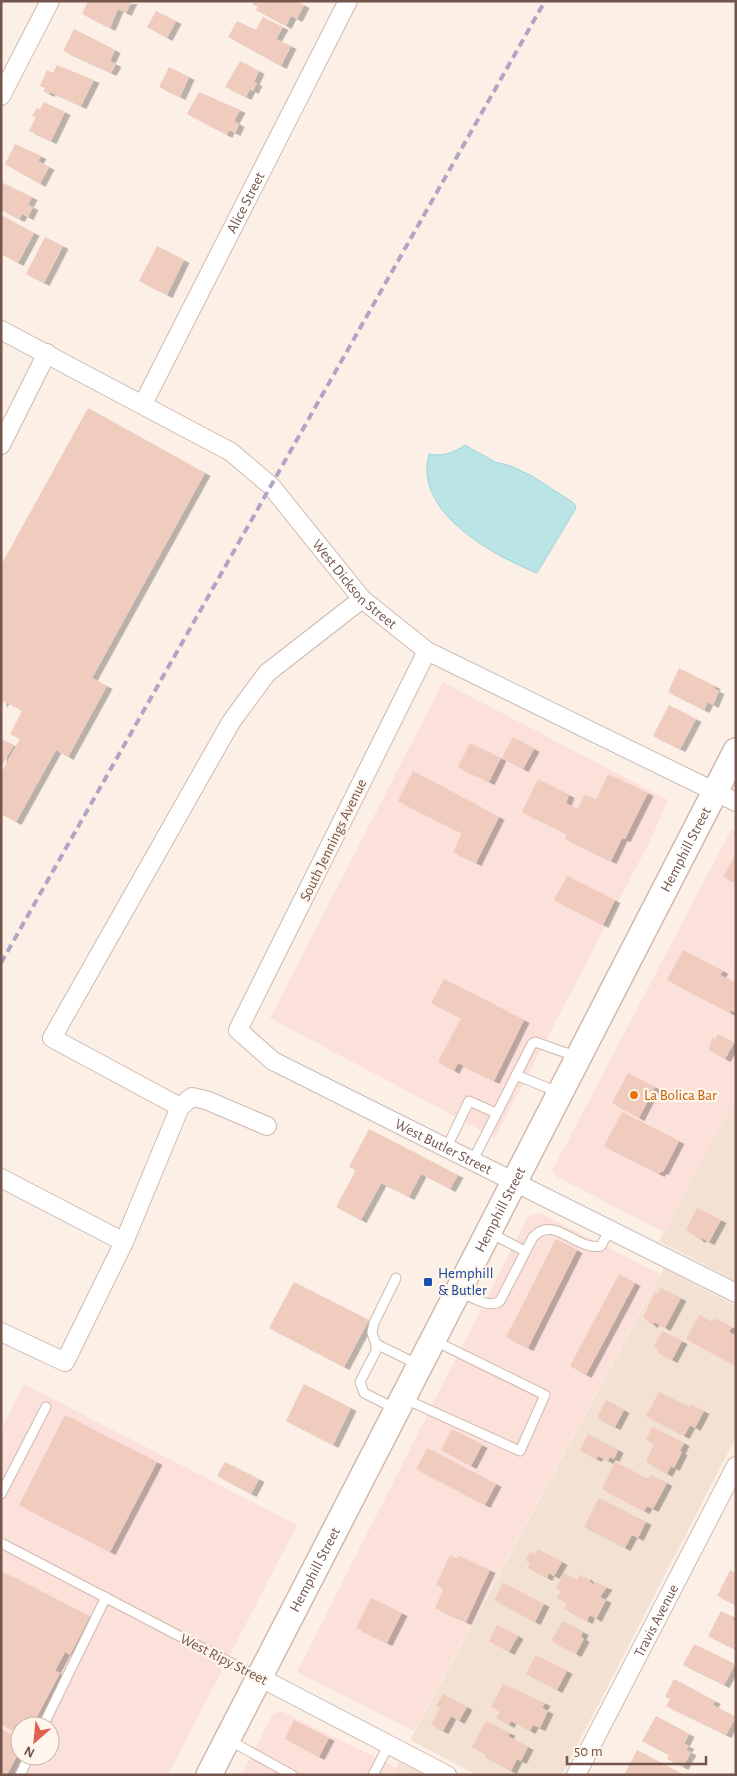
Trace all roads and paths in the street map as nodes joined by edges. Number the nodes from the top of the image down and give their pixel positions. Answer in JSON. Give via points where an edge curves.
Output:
{"nodes":[{"id":1,"x":50,"y":1,"type":"edge"},
{"id":2,"x":348,"y":1,"type":"edge"},
{"id":3,"x":1,"y":96,"type":"edge"},
{"id":4,"x":1,"y":330,"type":"edge"},
{"id":5,"x":48,"y":353,"type":"junction"},
{"id":6,"x":143,"y":404,"type":"junction"},
{"id":7,"x":1,"y":444,"type":"edge"},
{"id":8,"x":362,"y":599,"type":"junction"},
{"id":9,"x":427,"y":651,"type":"junction"},
{"id":10,"x":736,"y":751,"type":"edge"},
{"id":11,"x":725,"y":797,"type":"edge"},
{"id":12,"x":238,"y":1030,"type":"joint"},
{"id":13,"x":578,"y":1057,"type":"junction"},
{"id":14,"x":516,"y":1075,"type":"junction"},
{"id":15,"x":560,"y":1093,"type":"junction"},
{"id":16,"x":180,"y":1107,"type":"junction"},
{"id":17,"x":496,"y":1113,"type":"junction"},
{"id":18,"x":267,"y":1126,"type":"dead end"},
{"id":19,"x":447,"y":1147,"type":"junction"},
{"id":20,"x":473,"y":1160,"type":"junction"},
{"id":21,"x":1,"y":1178,"type":"edge"},
{"id":22,"x":515,"y":1180,"type":"junction"},
{"id":23,"x":610,"y":1229,"type":"junction"},
{"id":24,"x":488,"y":1232,"type":"junction"},
{"id":25,"x":124,"y":1242,"type":"junction"},
{"id":26,"x":525,"y":1251,"type":"junction"},
{"id":27,"x":396,"y":1278,"type":"dead end"},
{"id":28,"x":458,"y":1291,"type":"junction"},
{"id":29,"x":736,"y":1293,"type":"edge"},
{"id":30,"x":1,"y":1332,"type":"edge"},
{"id":31,"x":433,"y":1339,"type":"junction"},
{"id":32,"x":376,"y":1344,"type":"junction"},
{"id":33,"x":419,"y":1365,"type":"junction"},
{"id":34,"x":400,"y":1404,"type":"junction"},
{"id":35,"x":46,"y":1406,"type":"dead end"},
{"id":36,"x":736,"y":1466,"type":"edge"},
{"id":37,"x":1,"y":1494,"type":"edge"},
{"id":38,"x":1,"y":1543,"type":"edge"},
{"id":39,"x":106,"y":1598,"type":"junction"},
{"id":40,"x":259,"y":1677,"type":"junction"},
{"id":41,"x":48,"y":1716,"type":"edge"},
{"id":42,"x":227,"y":1738,"type":"junction"},
{"id":43,"x":389,"y":1744,"type":"junction"},
{"id":44,"x":209,"y":1775,"type":"edge"},
{"id":45,"x":292,"y":1775,"type":"edge"},
{"id":46,"x":373,"y":1775,"type":"edge"},
{"id":47,"x":447,"y":1775,"type":"edge"},
{"id":48,"x":576,"y":1775,"type":"edge"}],
"edges":[{"from":1,"to":3,"type":"street"},
{"from":2,"to":6,"type":"street","name":"Alice Street"},
{"from":4,"to":5,"type":"street","name":"West Dickson Street"},
{"from":5,"to":6,"type":"street","name":"West Dickson Street"},
{"from":5,"to":7,"type":"street"},
{"from":6,"to":8,"type":"street","name":"West Dickson Street","via":[[231,452],[272,486]]},
{"from":8,"to":9,"type":"street","name":"West Dickson Street"},
{"from":8,"to":16,"type":"street","via":[[268,673],[231,722],[52,1038]]},
{"from":9,"to":11,"type":"street","name":"West Dickson Street"},
{"from":9,"to":12,"type":"street","name":"South Jennings Avenue"},
{"from":10,"to":11,"type":"main road","name":"Hemphill Street"},
{"from":11,"to":13,"type":"main road","name":"Hemphill Street"},
{"from":12,"to":19,"type":"street","name":"West Butler Street","via":[[273,1061]]},
{"from":13,"to":14,"type":"lane","via":[[535,1042]]},
{"from":13,"to":15,"type":"main road","name":"Hemphill Street"},
{"from":14,"to":15,"type":"lane"},
{"from":14,"to":17,"type":"lane"},
{"from":15,"to":22,"type":"main road","name":"Hemphill Street"},
{"from":16,"to":18,"type":"street","via":[[192,1097],[206,1100]]},
{"from":16,"to":25,"type":"street"},
{"from":17,"to":19,"type":"lane","via":[[469,1101]]},
{"from":17,"to":20,"type":"lane"},
{"from":19,"to":20,"type":"street","name":"West Butler Street"},
{"from":20,"to":22,"type":"street","name":"West Butler Street"},
{"from":21,"to":25,"type":"street"},
{"from":22,"to":23,"type":"street","name":"West Butler Street"},
{"from":22,"to":24,"type":"main road","name":"Hemphill Street"},
{"from":23,"to":26,"type":"lane","via":[[600,1246],[594,1247],[548,1228],[539,1231]]},
{"from":23,"to":29,"type":"street","name":"West Butler Street"},
{"from":24,"to":26,"type":"lane"},
{"from":24,"to":28,"type":"main road","name":"Hemphill Street"},
{"from":25,"to":30,"type":"street","via":[[65,1362]]},
{"from":26,"to":28,"type":"lane","via":[[496,1304]]},
{"from":27,"to":32,"type":"lane","via":[[374,1323],[372,1334]]},
{"from":28,"to":31,"type":"main road","name":"Hemphill Street"},
{"from":31,"to":33,"type":"main road","name":"Hemphill Street"},
{"from":31,"to":34,"type":"lane","via":[[545,1395],[520,1450]]},
{"from":32,"to":33,"type":"lane"},
{"from":32,"to":34,"type":"lane","via":[[360,1387],[364,1393]]},
{"from":33,"to":34,"type":"main road","name":"Hemphill Street"},
{"from":34,"to":40,"type":"main road","name":"Hemphill Street"},
{"from":35,"to":37,"type":"lane"},
{"from":36,"to":48,"type":"street","name":"Travis Avenue"},
{"from":38,"to":39,"type":"lane","name":"West Ripy Street"},
{"from":39,"to":40,"type":"lane","name":"West Ripy Street"},
{"from":39,"to":41,"type":"lane"},
{"from":40,"to":42,"type":"main road","name":"Hemphill Street"},
{"from":40,"to":43,"type":"street","name":"West Ripy Street"},
{"from":42,"to":44,"type":"main road","name":"Hemphill Street"},
{"from":42,"to":45,"type":"lane"},
{"from":43,"to":46,"type":"lane"},
{"from":43,"to":47,"type":"street","name":"West Ripy Street"}]}
